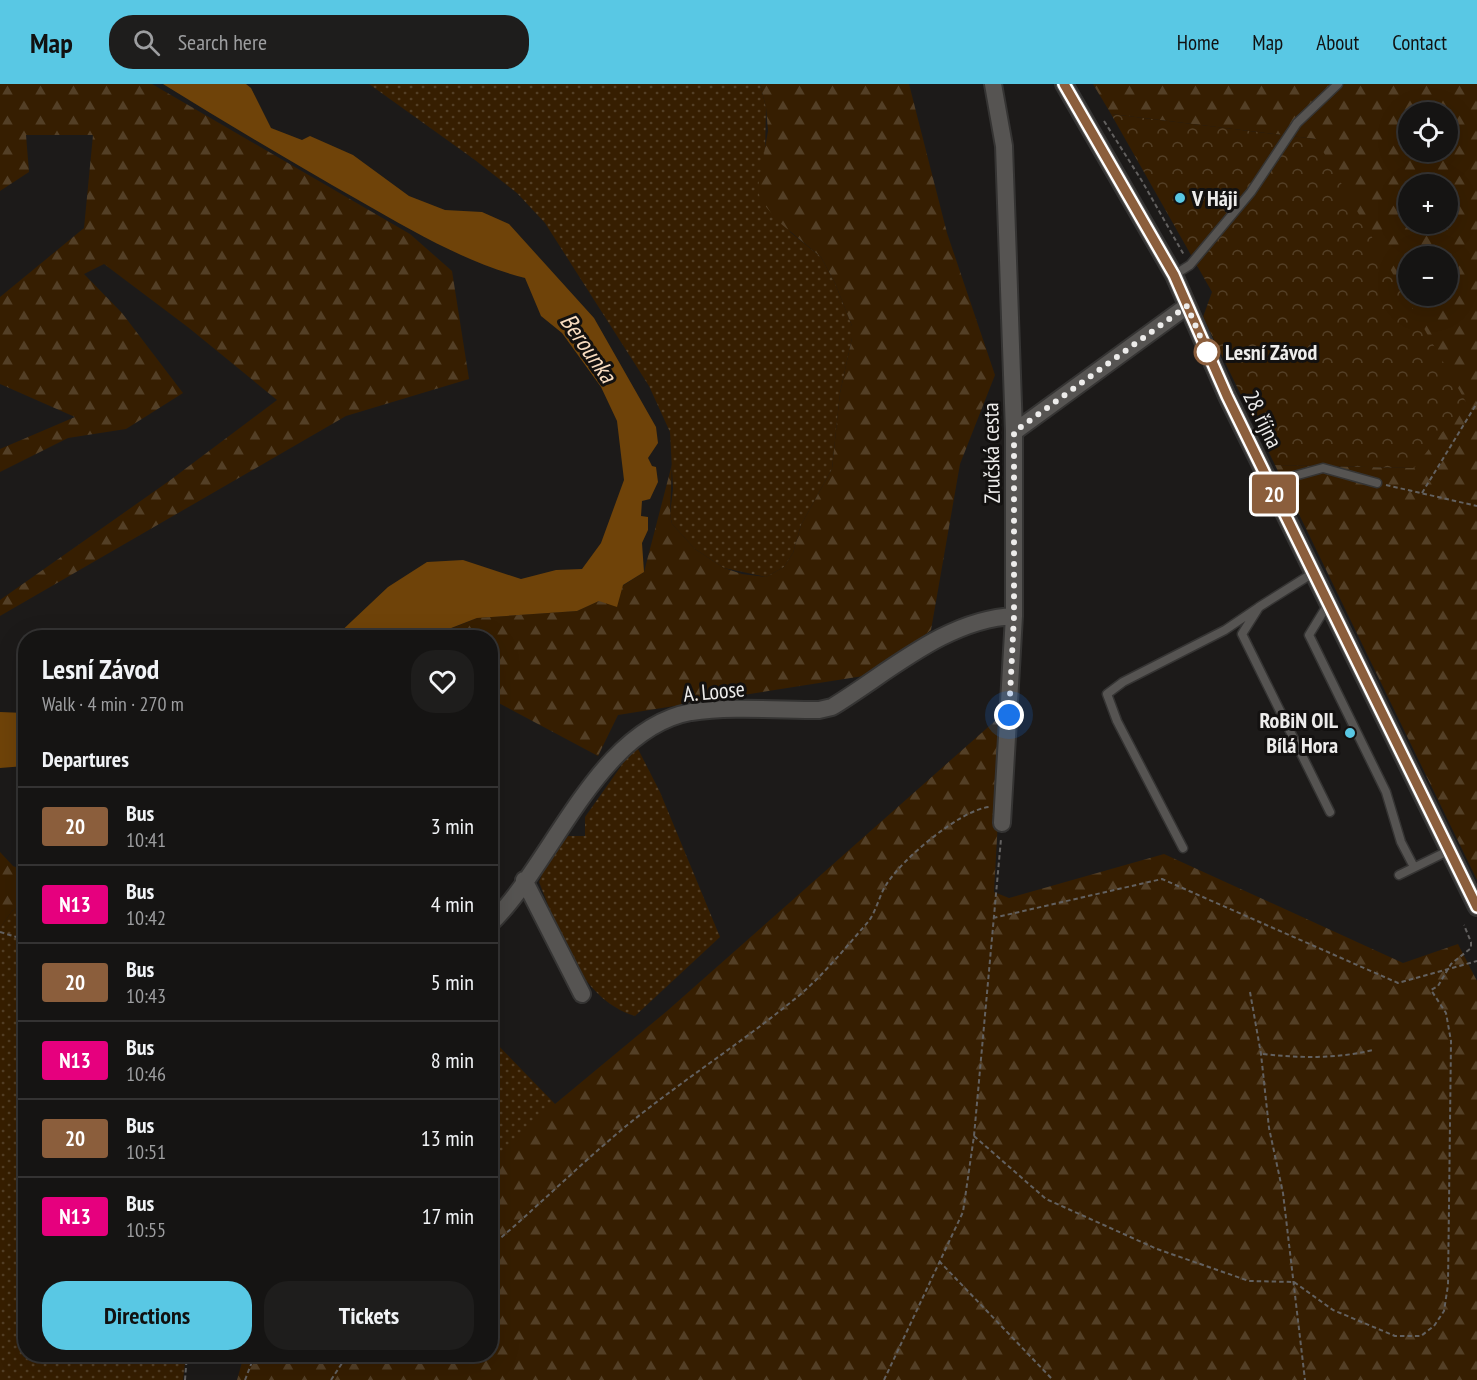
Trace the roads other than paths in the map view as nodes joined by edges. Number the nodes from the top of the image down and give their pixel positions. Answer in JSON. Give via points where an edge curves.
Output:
{"nodes":[{"id":1,"x":993,"y":84,"type":"edge"},
{"id":2,"x":1064,"y":84,"type":"edge"},
{"id":3,"x":1338,"y":84,"type":"edge"},
{"id":4,"x":1174,"y":275,"type":"junction"},
{"id":5,"x":1187,"y":306,"type":"junction"},
{"id":6,"x":1014,"y":432,"type":"junction"},
{"id":7,"x":1269,"y":483,"type":"junction"},
{"id":8,"x":1377,"y":483,"type":"road end"},
{"id":9,"x":1313,"y":573,"type":"junction"},
{"id":10,"x":1328,"y":603,"type":"junction"},
{"id":11,"x":1259,"y":607,"type":"junction"},
{"id":12,"x":1014,"y":616,"type":"junction"},
{"id":13,"x":1330,"y":812,"type":"dead end"},
{"id":14,"x":1002,"y":823,"type":"road end"},
{"id":15,"x":1184,"y":848,"type":"dead end"},
{"id":16,"x":1450,"y":850,"type":"junction"},
{"id":17,"x":1414,"y":867,"type":"junction"},
{"id":18,"x":1399,"y":875,"type":"dead end"},
{"id":19,"x":524,"y":880,"type":"junction"},
{"id":20,"x":1477,"y":907,"type":"edge"},
{"id":21,"x":498,"y":914,"type":"edge"},
{"id":22,"x":582,"y":994,"type":"dead end"}],
"edges":[{"from":1,"to":6,"type":"street","name":"Zručská cesta","via":[[1004,146]]},
{"from":2,"to":4,"type":"street","name":"28. října"},
{"from":3,"to":4,"type":"lane","via":[[1297,123],[1251,192],[1190,265]]},
{"from":4,"to":5,"type":"street","name":"28. října"},
{"from":5,"to":6,"type":"street"},
{"from":5,"to":7,"type":"street","name":"28. října"},
{"from":6,"to":12,"type":"street","name":"Zručská cesta"},
{"from":7,"to":8,"type":"lane","via":[[1323,468]]},
{"from":7,"to":9,"type":"street","name":"28. října"},
{"from":9,"to":10,"type":"street","name":"28. října"},
{"from":9,"to":11,"type":"lane"},
{"from":10,"to":16,"type":"street","name":"28. října"},
{"from":10,"to":17,"type":"lane","via":[[1309,635],[1386,792],[1401,842]]},
{"from":11,"to":13,"type":"lane","via":[[1242,634]]},
{"from":11,"to":15,"type":"lane","via":[[1225,630],[1107,694],[1117,721]]},
{"from":12,"to":14,"type":"street","name":"Zručská cesta"},
{"from":12,"to":19,"type":"street","name":"A. Loose","via":[[955,631],[832,707],[691,712],[666,719],[638,735],[607,767]]},
{"from":16,"to":17,"type":"lane"},
{"from":16,"to":20,"type":"street","name":"28. října"},
{"from":17,"to":18,"type":"lane"},
{"from":19,"to":21,"type":"street","name":"A. Loose"},
{"from":19,"to":22,"type":"street"}]}
